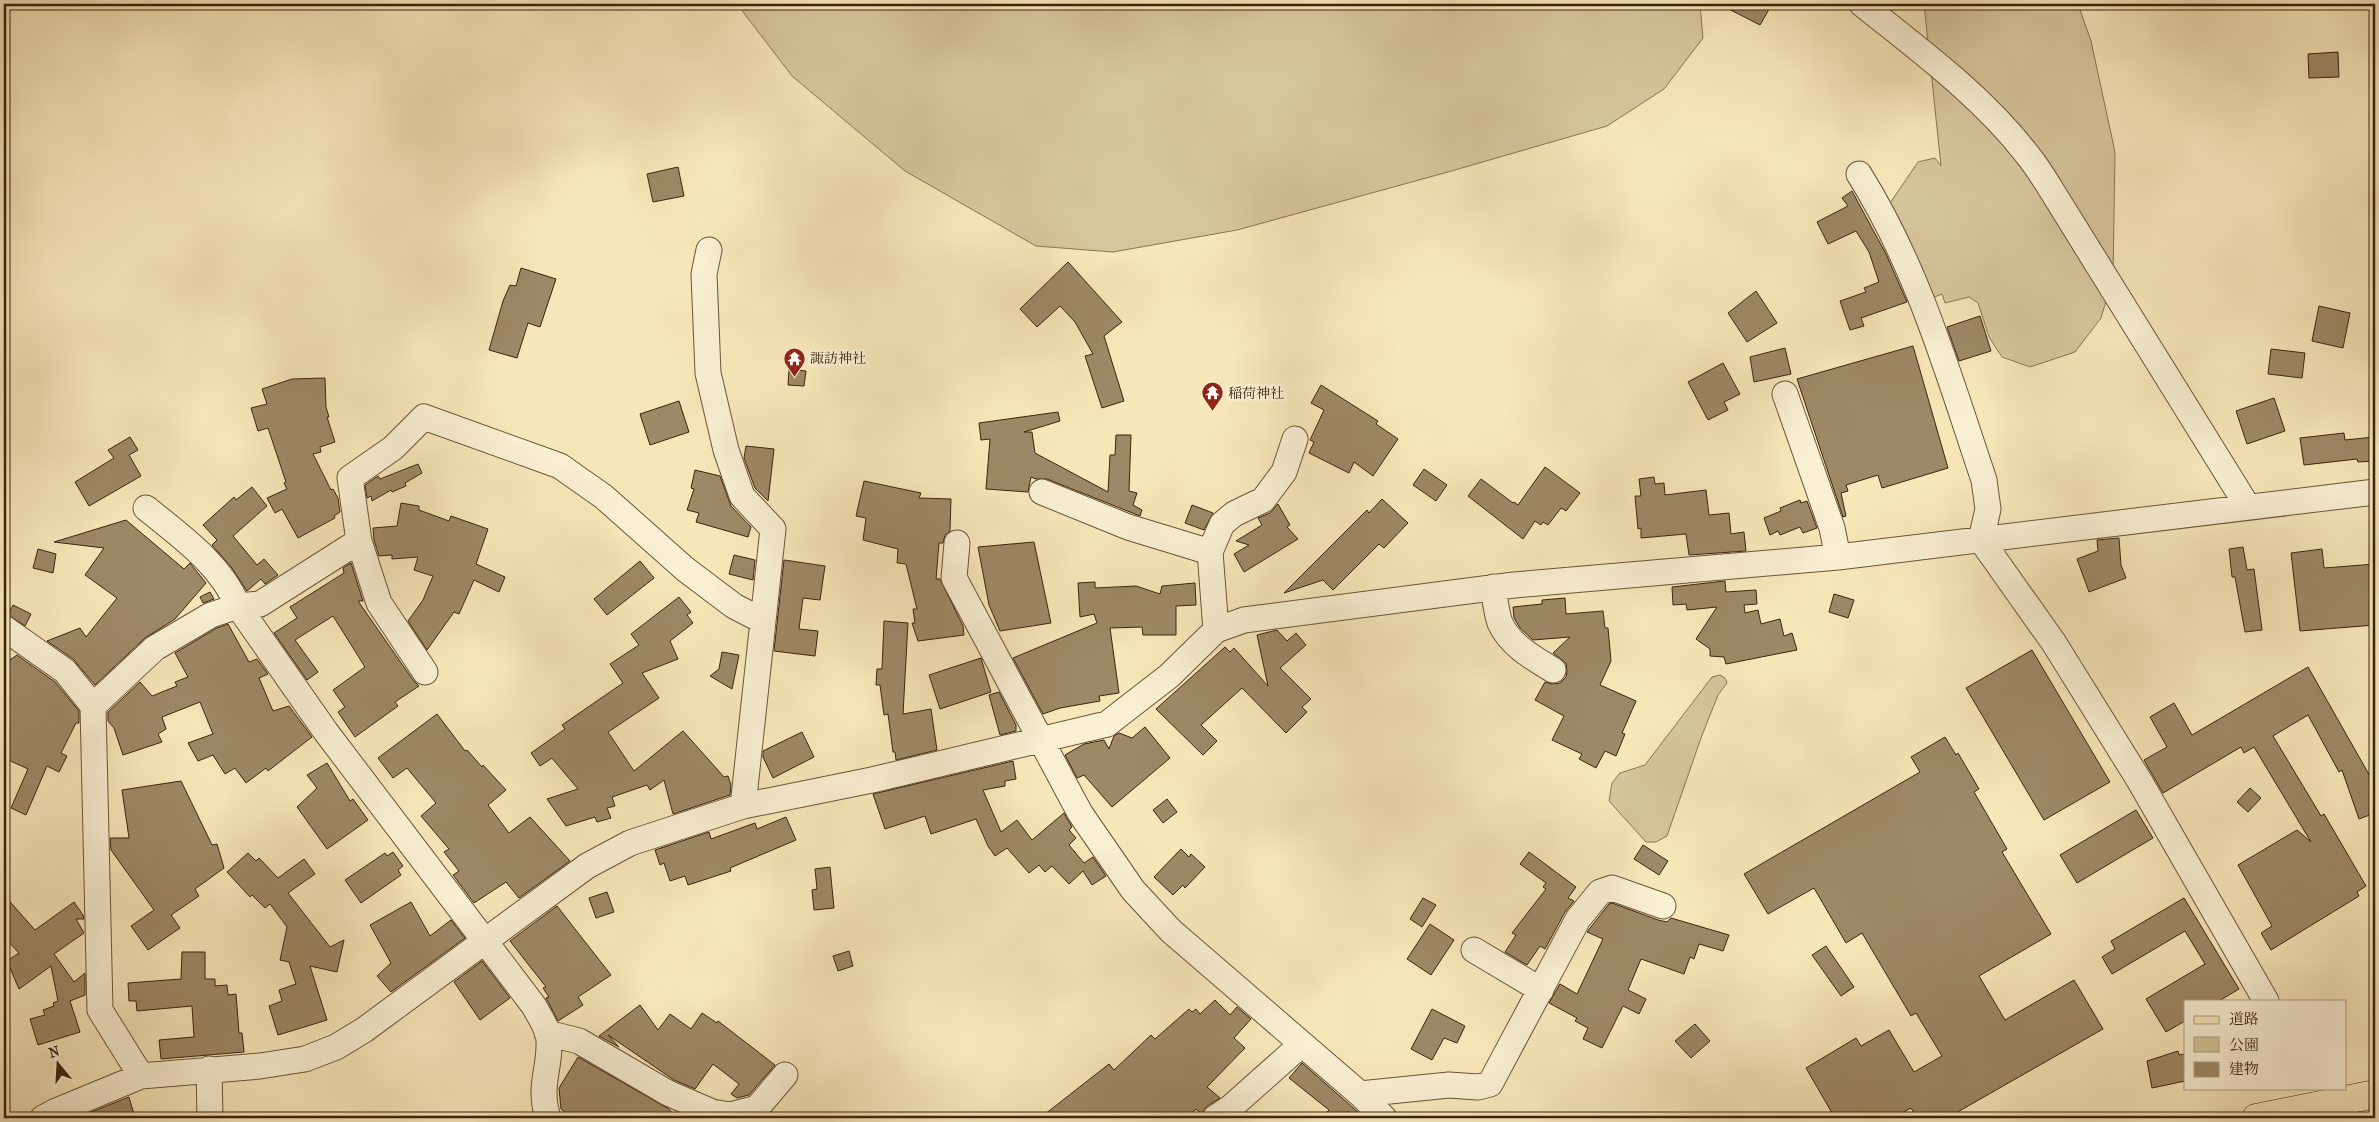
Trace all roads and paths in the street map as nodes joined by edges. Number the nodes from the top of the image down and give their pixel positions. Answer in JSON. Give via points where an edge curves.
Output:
{"nodes":[{"id":1,"x":1862,"y":4,"type":"edge"},
{"id":2,"x":1859,"y":174,"type":"dead end"},
{"id":3,"x":709,"y":250,"type":"dead end"},
{"id":4,"x":1784,"y":394,"type":"dead end"},
{"id":5,"x":1295,"y":439,"type":"dead end"},
{"id":6,"x":1042,"y":492,"type":"dead end"},
{"id":7,"x":2375,"y":492,"type":"edge"},
{"id":8,"x":2248,"y":507,"type":"junction"},
{"id":9,"x":146,"y":508,"type":"dead end"},
{"id":10,"x":1981,"y":540,"type":"junction"},
{"id":11,"x":359,"y":541,"type":"junction"},
{"id":12,"x":957,"y":543,"type":"dead end"},
{"id":13,"x":1210,"y":552,"type":"junction"},
{"id":14,"x":1838,"y":557,"type":"junction"},
{"id":15,"x":1493,"y":587,"type":"junction"},
{"id":16,"x":238,"y":606,"type":"junction"},
{"id":17,"x":761,"y":620,"type":"junction"},
{"id":18,"x":4,"y":628,"type":"edge"},
{"id":19,"x":1216,"y":630,"type":"junction"},
{"id":20,"x":1553,"y":670,"type":"dead end"},
{"id":21,"x":425,"y":672,"type":"dead end"},
{"id":22,"x":93,"y":706,"type":"junction"},
{"id":23,"x":1041,"y":739,"type":"junction"},
{"id":24,"x":743,"y":806,"type":"junction"},
{"id":25,"x":1663,"y":906,"type":"dead end"},
{"id":26,"x":486,"y":940,"type":"junction"},
{"id":27,"x":1474,"y":950,"type":"dead end"},
{"id":28,"x":1541,"y":990,"type":"junction"},
{"id":29,"x":2265,"y":1000,"type":"edge"},
{"id":30,"x":547,"y":1033,"type":"junction"},
{"id":31,"x":1302,"y":1044,"type":"junction"},
{"id":32,"x":209,"y":1069,"type":"junction"},
{"id":33,"x":785,"y":1075,"type":"dead end"},
{"id":34,"x":142,"y":1076,"type":"junction"},
{"id":35,"x":1360,"y":1094,"type":"junction"},
{"id":36,"x":2375,"y":1094,"type":"edge"},
{"id":37,"x":755,"y":1113,"type":"edge"},
{"id":38,"x":2290,"y":1114,"type":"edge"},
{"id":39,"x":49,"y":1115,"type":"edge"},
{"id":40,"x":210,"y":1118,"type":"edge"},
{"id":41,"x":548,"y":1118,"type":"edge"},
{"id":42,"x":1215,"y":1118,"type":"edge"},
{"id":43,"x":1384,"y":1118,"type":"edge"},
{"id":44,"x":2256,"y":1118,"type":"edge"}],
"edges":[{"from":1,"to":8,"type":"street","via":[[1997,119],[2027,153]]},
{"from":2,"to":10,"type":"street","via":[[1884,214],[1914,276],[1978,462],[1988,509]]},
{"from":3,"to":17,"type":"street","via":[[704,274],[708,373],[726,450],[742,496],[773,529]]},
{"from":4,"to":14,"type":"street","via":[[1832,528]]},
{"from":5,"to":13,"type":"street","via":[[1284,472],[1263,500],[1234,514],[1222,524]]},
{"from":6,"to":13,"type":"street","via":[[1128,526]]},
{"from":7,"to":8,"type":"street"},
{"from":8,"to":10,"type":"street"},
{"from":9,"to":16,"type":"street","via":[[196,550],[232,592]]},
{"from":10,"to":14,"type":"street"},
{"from":10,"to":29,"type":"street","via":[[2054,643],[2110,732]]},
{"from":11,"to":16,"type":"street","via":[[260,604]]},
{"from":11,"to":17,"type":"street","via":[[350,478],[393,448],[424,417],[560,466],[604,498],[685,569],[734,606]]},
{"from":11,"to":21,"type":"street","via":[[380,603]]},
{"from":12,"to":23,"type":"street","via":[[954,578]]},
{"from":13,"to":19,"type":"street"},
{"from":14,"to":15,"type":"street"},
{"from":15,"to":19,"type":"street","via":[[1244,620]]},
{"from":15,"to":20,"type":"street","via":[[1500,622],[1507,635],[1525,653]]},
{"from":16,"to":22,"type":"street","via":[[211,615],[155,648]]},
{"from":16,"to":26,"type":"street","via":[[326,732]]},
{"from":17,"to":24,"type":"street","via":[[758,682]]},
{"from":18,"to":22,"type":"street","via":[[65,671]]},
{"from":19,"to":23,"type":"street","via":[[1169,676],[1107,724]]},
{"from":22,"to":34,"type":"street","via":[[100,1010]]},
{"from":23,"to":24,"type":"street","via":[[872,780]]},
{"from":23,"to":31,"type":"street","via":[[1080,813],[1133,890],[1171,931]]},
{"from":24,"to":26,"type":"street","via":[[630,843],[587,866]]},
{"from":25,"to":28,"type":"street","via":[[1612,888],[1600,892],[1578,919]]},
{"from":26,"to":30,"type":"street","via":[[534,1006]]},
{"from":26,"to":32,"type":"street","via":[[336,1047],[305,1059]]},
{"from":27,"to":28,"type":"street"},
{"from":28,"to":35,"type":"street","via":[[1490,1084]]},
{"from":30,"to":37,"type":"street","via":[[579,1041],[668,1092],[712,1112],[730,1115]]},
{"from":30,"to":41,"type":"street","via":[[550,1040],[543,1087]]},
{"from":31,"to":35,"type":"street"},
{"from":31,"to":42,"type":"street"},
{"from":32,"to":34,"type":"street"},
{"from":32,"to":40,"type":"street"},
{"from":33,"to":37,"type":"street"},
{"from":34,"to":39,"type":"street"},
{"from":35,"to":43,"type":"street"},
{"from":36,"to":38,"type":"main road"},
{"from":38,"to":44,"type":"main road"}]}
